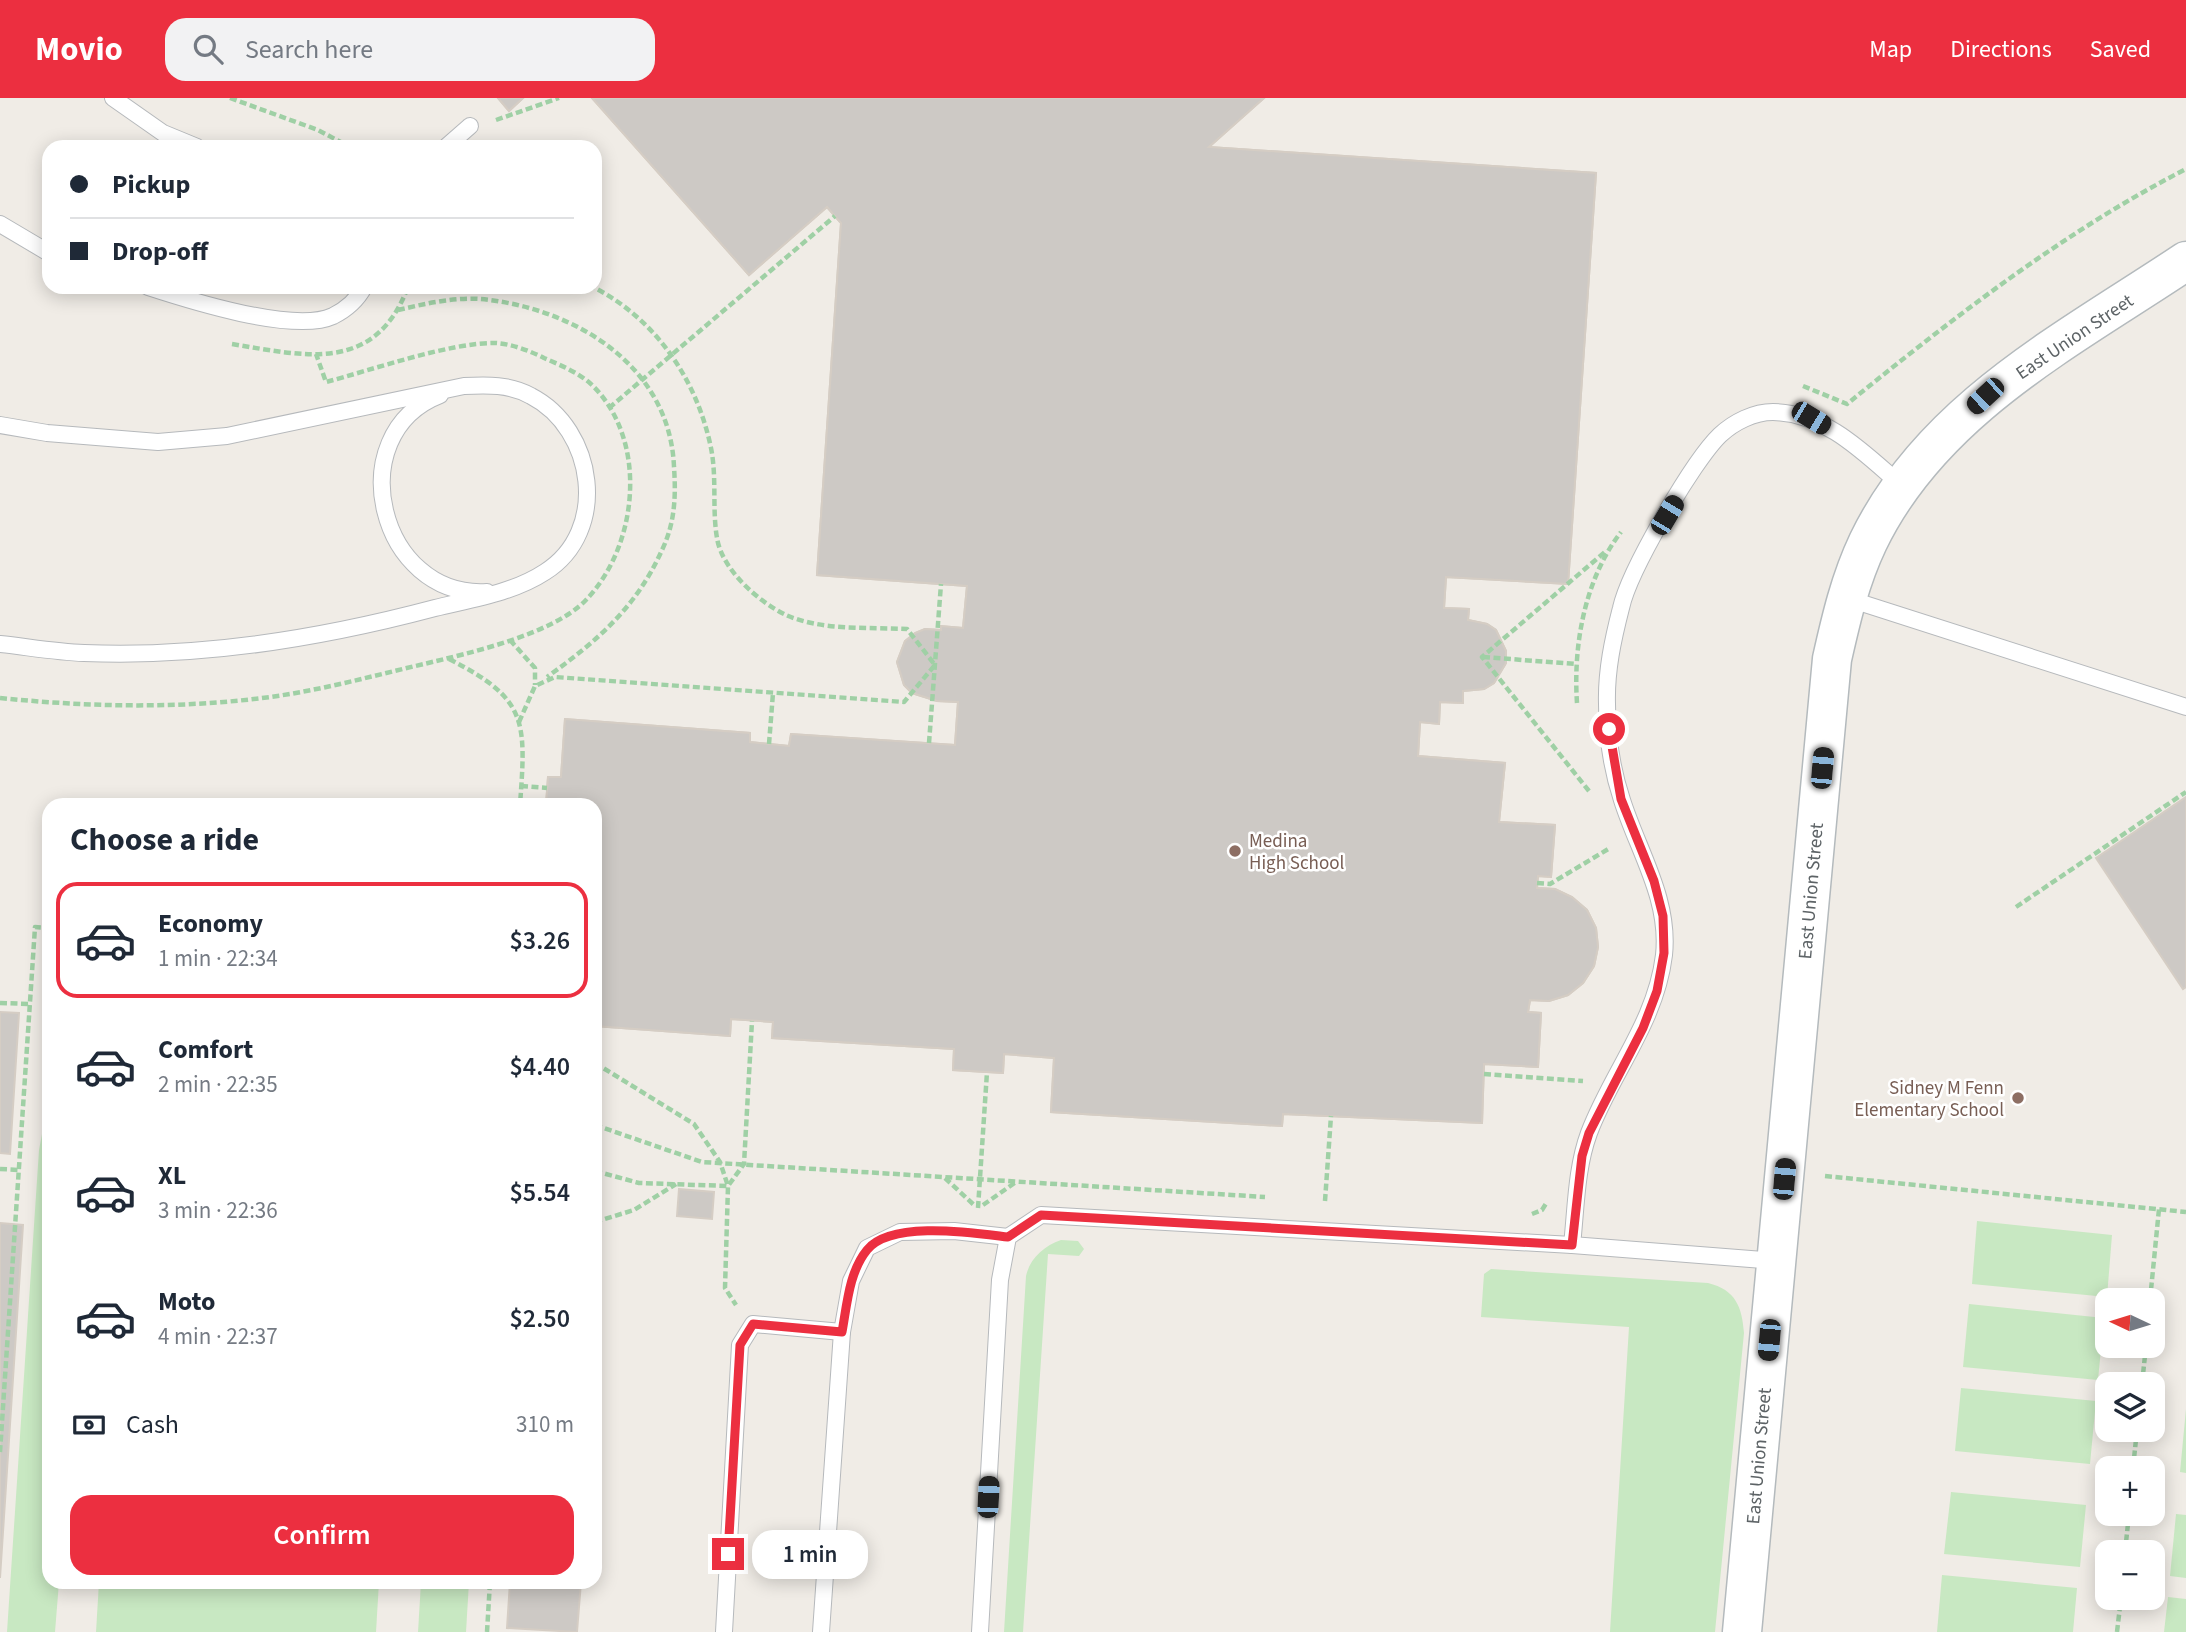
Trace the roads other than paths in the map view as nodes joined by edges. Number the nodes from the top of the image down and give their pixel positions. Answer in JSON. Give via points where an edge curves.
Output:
{"nodes":[{"id":1,"x":113,"y":98,"type":"edge"},
{"id":2,"x":470,"y":126,"type":"road end"},
{"id":3,"x":179,"y":140,"type":"edge"},
{"id":4,"x":454,"y":140,"type":"edge"},
{"id":5,"x":0,"y":224,"type":"edge"},
{"id":6,"x":42,"y":249,"type":"edge"},
{"id":7,"x":2186,"y":261,"type":"edge"},
{"id":8,"x":170,"y":294,"type":"edge"},
{"id":9,"x":360,"y":294,"type":"edge"},
{"id":10,"x":464,"y":386,"type":"junction"},
{"id":11,"x":0,"y":425,"type":"edge"},
{"id":12,"x":1901,"y":485,"type":"junction"},
{"id":13,"x":517,"y":587,"type":"junction"},
{"id":14,"x":1846,"y":598,"type":"junction"},
{"id":15,"x":0,"y":645,"type":"edge"},
{"id":16,"x":2186,"y":707,"type":"edge"},
{"id":17,"x":1008,"y":1237,"type":"junction"},
{"id":18,"x":1572,"y":1245,"type":"junction"},
{"id":19,"x":1776,"y":1261,"type":"junction"},
{"id":20,"x":842,"y":1332,"type":"junction"},
{"id":21,"x":724,"y":1632,"type":"edge"},
{"id":22,"x":821,"y":1632,"type":"edge"},
{"id":23,"x":980,"y":1632,"type":"edge"},
{"id":24,"x":1742,"y":1632,"type":"edge"}],
"edges":[{"from":1,"to":3,"type":"lane"},
{"from":2,"to":4,"type":"lane"},
{"from":5,"to":6,"type":"lane"},
{"from":7,"to":12,"type":"street","name":"East Union Street","via":[[1985,396],[1938,440]]},
{"from":8,"to":9,"type":"lane","via":[[219,310],[293,320],[331,317]]},
{"from":10,"to":11,"type":"lane","via":[[227,436],[158,442]]},
{"from":10,"to":13,"type":"lane","via":[[498,385],[531,395],[559,416],[579,445],[588,479],[586,513],[571,545],[548,571]]},
{"from":10,"to":13,"type":"lane","via":[[433,398],[415,412],[388,447],[381,480],[383,514],[397,545],[419,570],[448,586],[483,593]]},
{"from":12,"to":14,"type":"street","name":"East Union Street","via":[[1868,542]]},
{"from":12,"to":18,"type":"lane","via":[[1847,439],[1811,418],[1770,412],[1741,419],[1719,436],[1701,459],[1636,567],[1609,658],[1607,704],[1621,799],[1654,881],[1663,916],[1664,953],[1657,991],[1643,1028],[1589,1133]]},
{"from":13,"to":15,"type":"lane","via":[[366,626],[214,650],[84,653]]},
{"from":14,"to":16,"type":"lane"},
{"from":14,"to":19,"type":"street","name":"East Union Street","via":[[1832,659]]},
{"from":17,"to":18,"type":"lane","via":[[1041,1215]]},
{"from":17,"to":20,"type":"lane","via":[[900,1232],[867,1248],[851,1280]]},
{"from":17,"to":23,"type":"lane","via":[[1000,1280]]},
{"from":18,"to":19,"type":"lane"},
{"from":19,"to":24,"type":"street","name":"East Union Street"},
{"from":20,"to":21,"type":"lane","via":[[753,1324],[740,1345]]},
{"from":20,"to":22,"type":"lane"}]}
